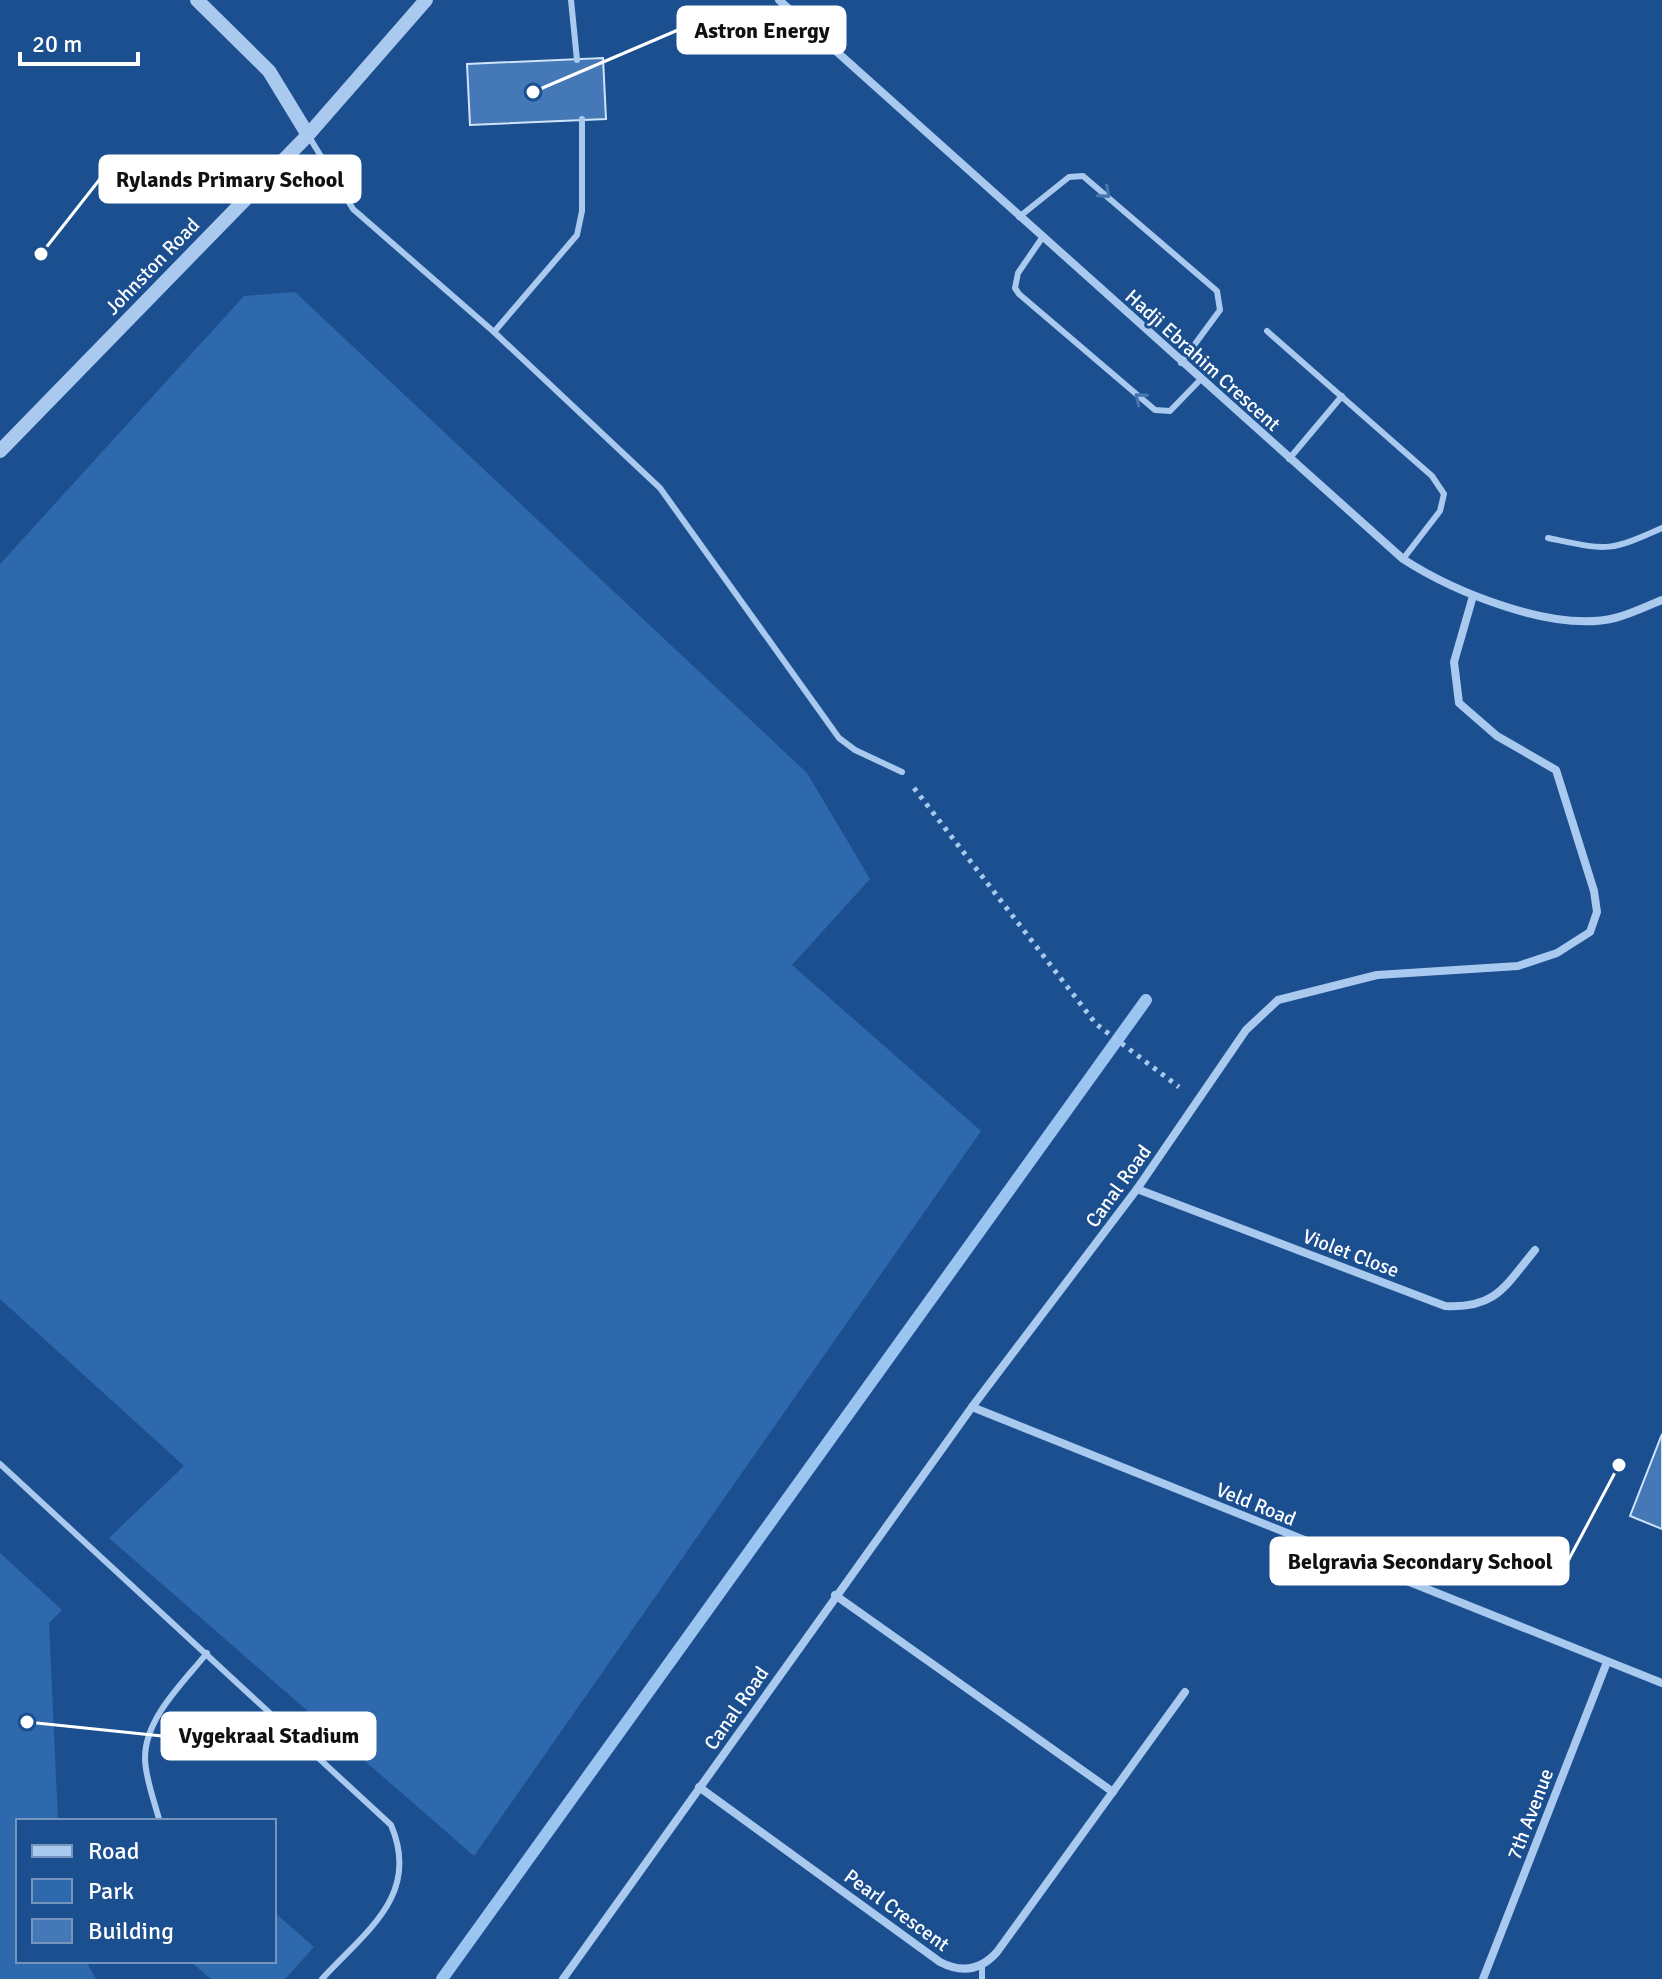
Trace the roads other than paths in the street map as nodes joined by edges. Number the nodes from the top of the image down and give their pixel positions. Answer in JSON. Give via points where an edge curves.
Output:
{"nodes":[{"id":1,"x":197,"y":0,"type":"edge"},
{"id":2,"x":426,"y":0,"type":"edge"},
{"id":3,"x":571,"y":0,"type":"edge"},
{"id":4,"x":779,"y":0,"type":"edge"},
{"id":5,"x":577,"y":60,"type":"dead end"},
{"id":6,"x":582,"y":119,"type":"dead end"},
{"id":7,"x":308,"y":135,"type":"junction"},
{"id":8,"x":1019,"y":217,"type":"junction"},
{"id":9,"x":1042,"y":238,"type":"junction"},
{"id":10,"x":1267,"y":331,"type":"dead end"},
{"id":11,"x":494,"y":332,"type":"junction"},
{"id":12,"x":1181,"y":363,"type":"junction"},
{"id":13,"x":1200,"y":380,"type":"junction"},
{"id":14,"x":1342,"y":396,"type":"junction"},
{"id":15,"x":0,"y":451,"type":"edge"},
{"id":16,"x":1289,"y":459,"type":"junction"},
{"id":17,"x":1662,"y":528,"type":"edge"},
{"id":18,"x":1548,"y":538,"type":"dead end"},
{"id":19,"x":1403,"y":559,"type":"junction"},
{"id":20,"x":1473,"y":596,"type":"junction"},
{"id":21,"x":1662,"y":600,"type":"edge"},
{"id":22,"x":902,"y":772,"type":"road end"},
{"id":23,"x":1137,"y":1189,"type":"junction"},
{"id":24,"x":1535,"y":1250,"type":"dead end"},
{"id":25,"x":972,"y":1407,"type":"junction"},
{"id":26,"x":0,"y":1464,"type":"edge"},
{"id":27,"x":835,"y":1595,"type":"junction"},
{"id":28,"x":207,"y":1653,"type":"junction"},
{"id":29,"x":1607,"y":1662,"type":"junction"},
{"id":30,"x":1662,"y":1683,"type":"edge"},
{"id":31,"x":1185,"y":1692,"type":"dead end"},
{"id":32,"x":699,"y":1787,"type":"junction"},
{"id":33,"x":1113,"y":1792,"type":"junction"},
{"id":34,"x":159,"y":1819,"type":"dead end"},
{"id":35,"x":982,"y":1965,"type":"junction"},
{"id":36,"x":322,"y":1979,"type":"edge"},
{"id":37,"x":563,"y":1979,"type":"edge"},
{"id":38,"x":982,"y":1979,"type":"edge"},
{"id":39,"x":1483,"y":1979,"type":"edge"}],
"edges":[{"from":1,"to":7,"type":"street","via":[[269,71]]},
{"from":2,"to":7,"type":"street","name":"Johnston Road"},
{"from":3,"to":5,"type":"lane"},
{"from":4,"to":8,"type":"street","name":"Hadji Ebrahim Crescent"},
{"from":6,"to":11,"type":"lane","via":[[577,235]]},
{"from":7,"to":11,"type":"lane","via":[[353,209]]},
{"from":7,"to":15,"type":"street","name":"Johnston Road"},
{"from":8,"to":9,"type":"street","name":"Hadji Ebrahim Crescent"},
{"from":8,"to":12,"type":"lane","one_way":true,"via":[[1069,177],[1083,176],[1217,291],[1220,310]]},
{"from":9,"to":12,"type":"street","name":"Hadji Ebrahim Crescent"},
{"from":13,"to":9,"type":"lane","one_way":true,"via":[[1170,411],[1155,410],[1019,294],[1018,273]]},
{"from":10,"to":14,"type":"lane"},
{"from":11,"to":22,"type":"lane","via":[[660,488],[839,738]]},
{"from":12,"to":13,"type":"street","name":"Hadji Ebrahim Crescent"},
{"from":13,"to":16,"type":"street","name":"Hadji Ebrahim Crescent"},
{"from":14,"to":16,"type":"lane"},
{"from":14,"to":19,"type":"lane","via":[[1432,476],[1444,494],[1440,511]]},
{"from":16,"to":19,"type":"street","name":"Hadji Ebrahim Crescent"},
{"from":17,"to":18,"type":"lane","via":[[1623,546],[1601,549]]},
{"from":19,"to":20,"type":"street","name":"Hadji Ebrahim Crescent"},
{"from":20,"to":21,"type":"street","name":"Hadji Ebrahim Crescent","via":[[1569,618],[1614,618]]},
{"from":20,"to":23,"type":"street","name":"Canal Road","via":[[1454,662],[1459,703],[1497,736],[1556,770],[1594,891],[1597,912],[1590,932],[1557,953],[1518,966],[1377,975],[1278,1000],[1246,1030]]},
{"from":23,"to":24,"type":"street","name":"Violet Close","via":[[1445,1306],[1474,1308],[1496,1297]]},
{"from":23,"to":25,"type":"street","name":"Canal Road"},
{"from":25,"to":27,"type":"street","name":"Canal Road"},
{"from":25,"to":29,"type":"street","name":"Veld Road"},
{"from":26,"to":28,"type":"lane"},
{"from":27,"to":32,"type":"street","name":"Canal Road"},
{"from":27,"to":33,"type":"street"},
{"from":28,"to":34,"type":"lane","via":[[146,1740],[145,1761]]},
{"from":28,"to":36,"type":"lane","via":[[377,1809],[399,1844],[395,1894]]},
{"from":29,"to":30,"type":"street","name":"Veld Road"},
{"from":29,"to":39,"type":"street","name":"7th Avenue"},
{"from":31,"to":33,"type":"street"},
{"from":32,"to":35,"type":"street","name":"Pearl Crescent","via":[[940,1962],[962,1969]]},
{"from":32,"to":37,"type":"street","name":"Canal Road"},
{"from":33,"to":35,"type":"street","via":[[997,1952]]},
{"from":35,"to":38,"type":"lane"}]}
